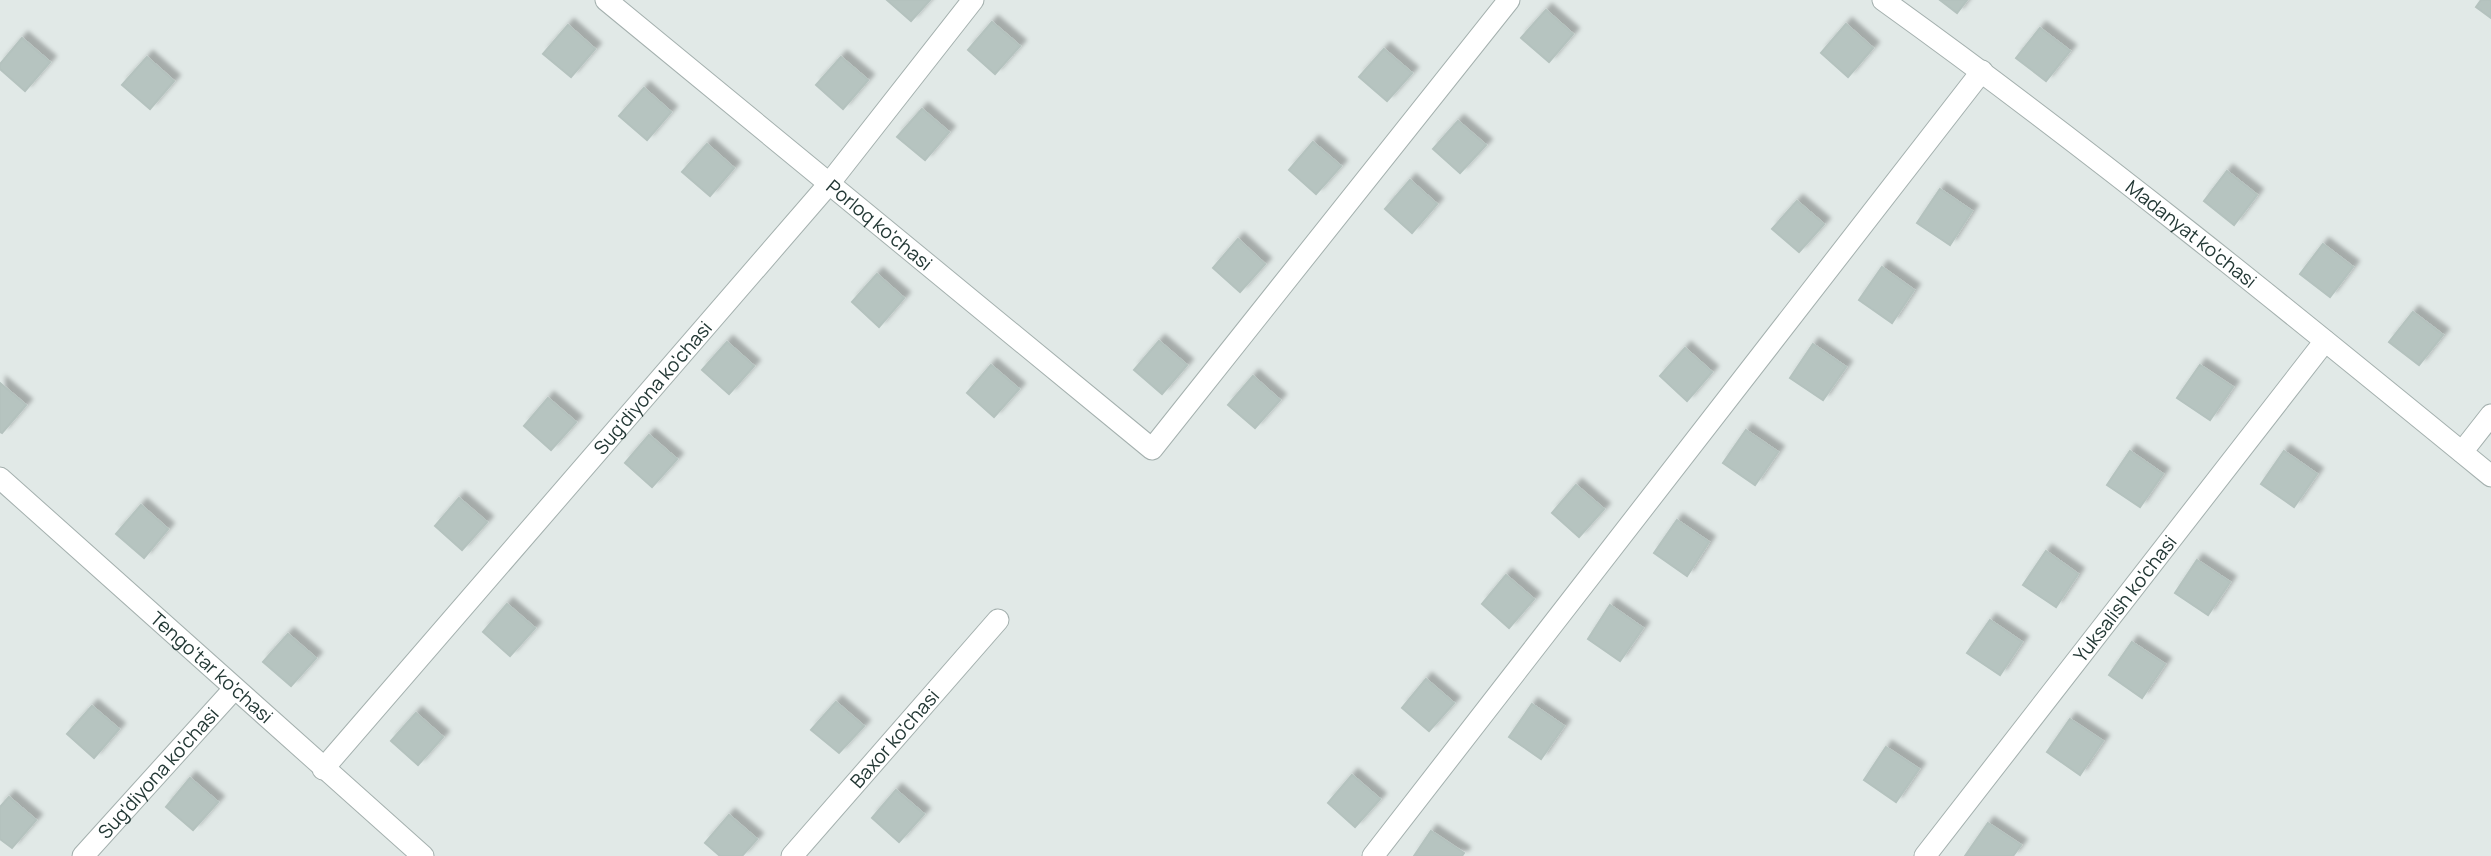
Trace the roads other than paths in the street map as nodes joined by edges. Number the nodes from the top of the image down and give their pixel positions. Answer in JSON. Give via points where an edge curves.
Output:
{"nodes":[{"id":1,"x":607,"y":0,"type":"edge"},
{"id":2,"x":973,"y":0,"type":"edge"},
{"id":3,"x":1508,"y":0,"type":"edge"},
{"id":4,"x":1883,"y":0,"type":"edge"},
{"id":5,"x":1982,"y":71,"type":"junction"},
{"id":6,"x":828,"y":184,"type":"junction"},
{"id":7,"x":2325,"y":341,"type":"junction"},
{"id":8,"x":2491,"y":415,"type":"edge"},
{"id":9,"x":2462,"y":452,"type":"junction"},
{"id":10,"x":2491,"y":475,"type":"edge"},
{"id":11,"x":0,"y":478,"type":"edge"},
{"id":12,"x":998,"y":620,"type":"dead end"},
{"id":13,"x":234,"y":689,"type":"junction"},
{"id":14,"x":323,"y":769,"type":"junction"},
{"id":15,"x":83,"y":856,"type":"edge"},
{"id":16,"x":423,"y":856,"type":"edge"},
{"id":17,"x":792,"y":856,"type":"edge"},
{"id":18,"x":1373,"y":856,"type":"edge"},
{"id":19,"x":1924,"y":856,"type":"edge"}],
"edges":[{"from":1,"to":6,"type":"street","name":"Porloq ko'chasi"},
{"from":2,"to":6,"type":"street","name":"Sug'diyona ko'chasi"},
{"from":3,"to":6,"type":"street","name":"Porloq ko'chasi","via":[[1152,449]]},
{"from":4,"to":5,"type":"street","name":"Madanyat ko'chasi"},
{"from":5,"to":7,"type":"street","name":"Madanyat ko'chasi"},
{"from":5,"to":18,"type":"street"},
{"from":6,"to":14,"type":"street","name":"Sug'diyona ko'chasi"},
{"from":7,"to":9,"type":"street","name":"Madanyat ko'chasi"},
{"from":7,"to":19,"type":"street","name":"Yuksalish ko'chasi"},
{"from":8,"to":9,"type":"street"},
{"from":9,"to":10,"type":"street","name":"Madanyat ko'chasi"},
{"from":11,"to":13,"type":"street","name":"Tengo'tar ko'chasi"},
{"from":12,"to":17,"type":"street","name":"Baxor ko'chasi"},
{"from":13,"to":14,"type":"street","name":"Tengo'tar ko'chasi"},
{"from":13,"to":15,"type":"street","name":"Sug'diyona ko'chasi"},
{"from":14,"to":16,"type":"street","name":"Tengo'tar ko'chasi"}]}
